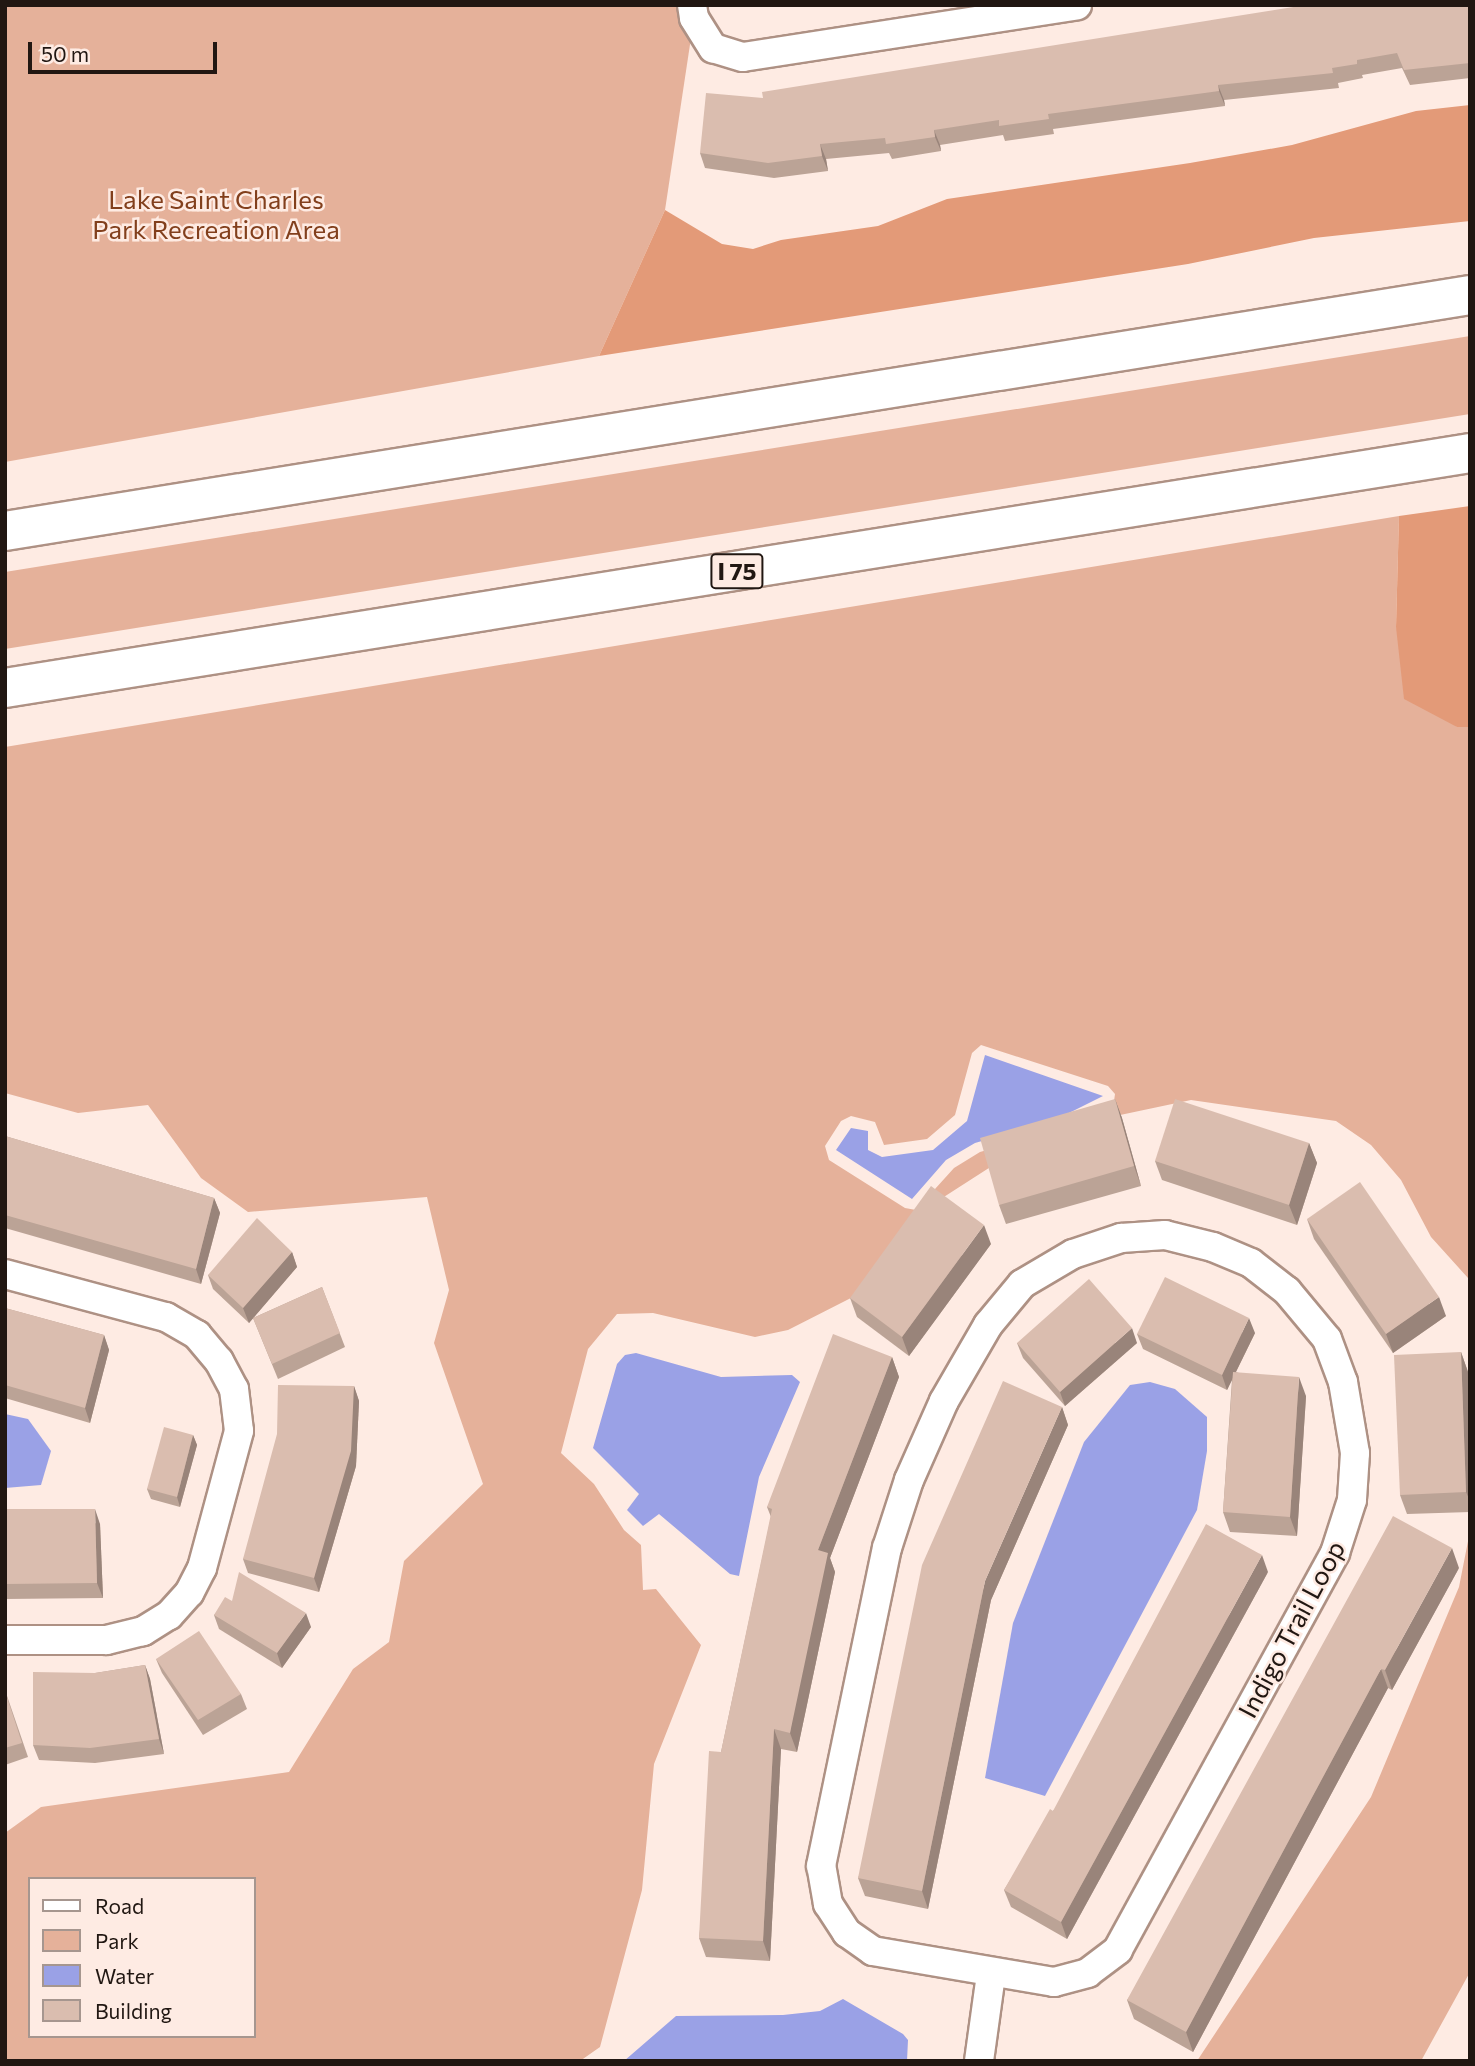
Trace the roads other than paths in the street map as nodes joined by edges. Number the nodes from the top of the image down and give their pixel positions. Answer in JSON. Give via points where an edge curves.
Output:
{"nodes":[{"id":1,"x":692,"y":5,"type":"edge"},
{"id":2,"x":1077,"y":5,"type":"edge"},
{"id":3,"x":1024,"y":10,"type":"edge"},
{"id":4,"x":1470,"y":295,"type":"edge"},
{"id":5,"x":1470,"y":453,"type":"edge"},
{"id":6,"x":5,"y":531,"type":"edge"},
{"id":7,"x":5,"y":688,"type":"edge"},
{"id":8,"x":5,"y":1274,"type":"edge"},
{"id":9,"x":5,"y":1640,"type":"edge"},
{"id":10,"x":991,"y":1974,"type":"junction"},
{"id":11,"x":979,"y":2061,"type":"edge"}],
"edges":[{"from":1,"to":3,"type":"street","via":[[694,18],[713,48],[743,57]]},
{"from":2,"to":3,"type":"street"},
{"from":4,"to":6,"type":"highway"},
{"from":5,"to":7,"type":"highway","number":"I 75"},
{"from":8,"to":9,"type":"street","via":[[166,1317],[197,1335],[234,1389],[239,1431],[202,1568],[189,1593],[169,1615],[143,1631],[106,1640]]},
{"from":10,"to":10,"type":"street","name":"Indigo Trail Loop","via":[[873,1951],[847,1933],[828,1904],[821,1866],[887,1548],[944,1401],[988,1325],[1022,1284],[1073,1254],[1121,1238],[1165,1235],[1213,1247],[1251,1263],[1287,1291],[1327,1339],[1343,1382],[1354,1453],[1352,1500],[1335,1553],[1118,1950],[1088,1973],[1054,1982]]},
{"from":10,"to":11,"type":"street"}]}
